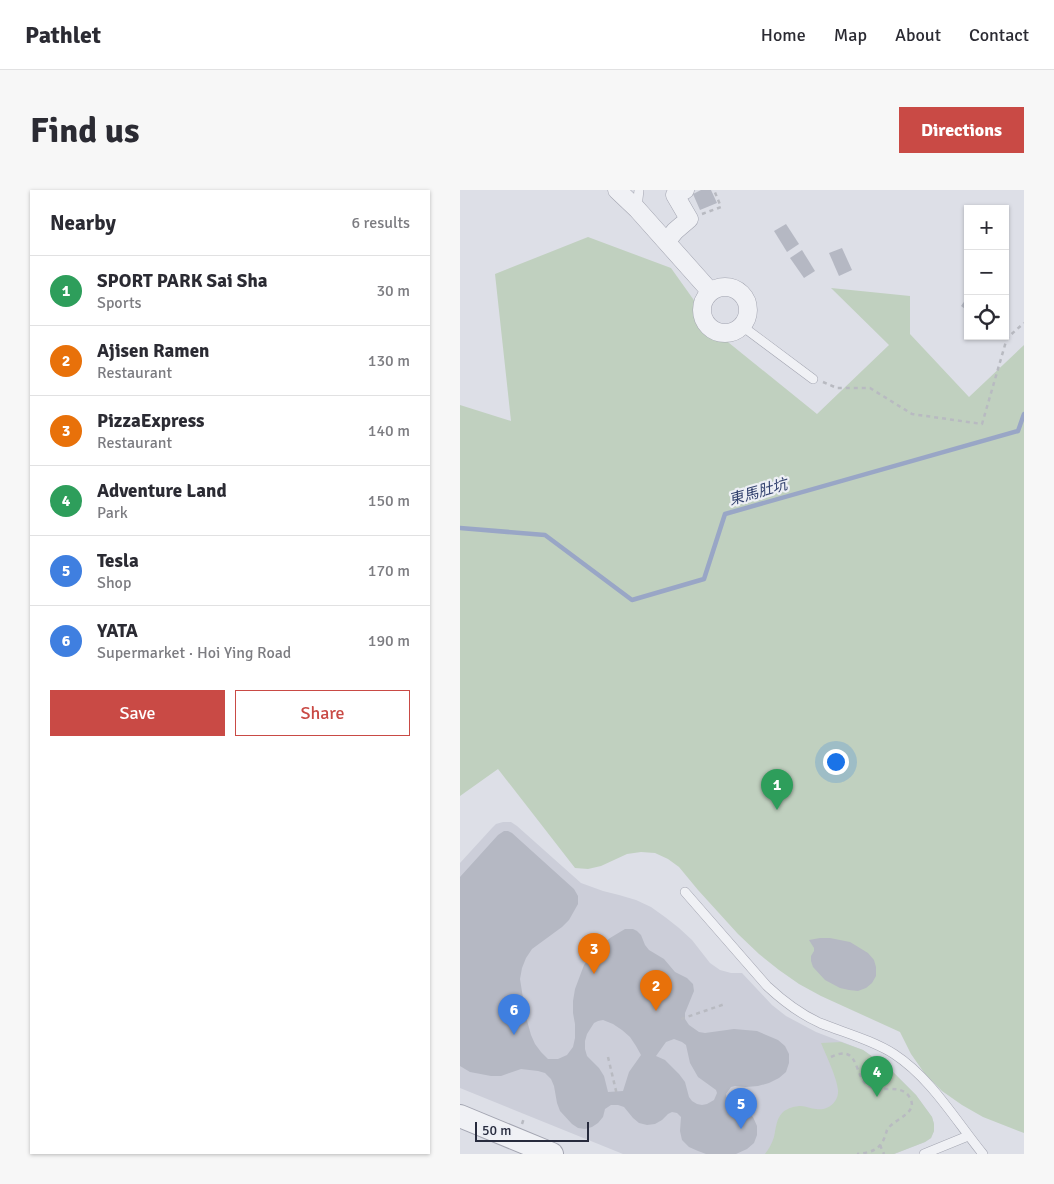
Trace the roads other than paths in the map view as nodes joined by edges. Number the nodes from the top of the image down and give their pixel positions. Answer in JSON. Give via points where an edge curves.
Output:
{"nodes":[{"id":1,"x":617,"y":190,"type":"edge"},
{"id":2,"x":639,"y":190,"type":"edge"},
{"id":3,"x":686,"y":190,"type":"edge"},
{"id":4,"x":637,"y":208,"type":"junction"},
{"id":5,"x":667,"y":241,"type":"junction"},
{"id":6,"x":710,"y":291,"type":"junction"},
{"id":7,"x":742,"y":326,"type":"junction"},
{"id":8,"x":813,"y":379,"type":"road end"},
{"id":9,"x":685,"y":892,"type":"dead end"},
{"id":10,"x":460,"y":1116,"type":"edge"},
{"id":11,"x":968,"y":1136,"type":"junction"},
{"id":12,"x":552,"y":1154,"type":"edge"},
{"id":13,"x":924,"y":1154,"type":"edge"},
{"id":14,"x":984,"y":1154,"type":"edge"}],
"edges":[{"from":1,"to":4,"type":"street"},
{"from":2,"to":4,"type":"lane"},
{"from":3,"to":5,"type":"street","via":[[675,195],[690,220]]},
{"from":4,"to":5,"type":"street"},
{"from":5,"to":6,"type":"street"},
{"from":6,"to":7,"type":"street","via":[[725,286],[740,291],[749,312]]},
{"from":6,"to":7,"type":"street","via":[[702,304],[708,326],[721,333],[729,333]]},
{"from":7,"to":8,"type":"lane"},
{"from":9,"to":11,"type":"lane","via":[[779,997],[805,1016],[881,1047],[907,1063],[919,1073]]},
{"from":10,"to":12,"type":"street"},
{"from":11,"to":13,"type":"lane"},
{"from":11,"to":14,"type":"lane"}]}
